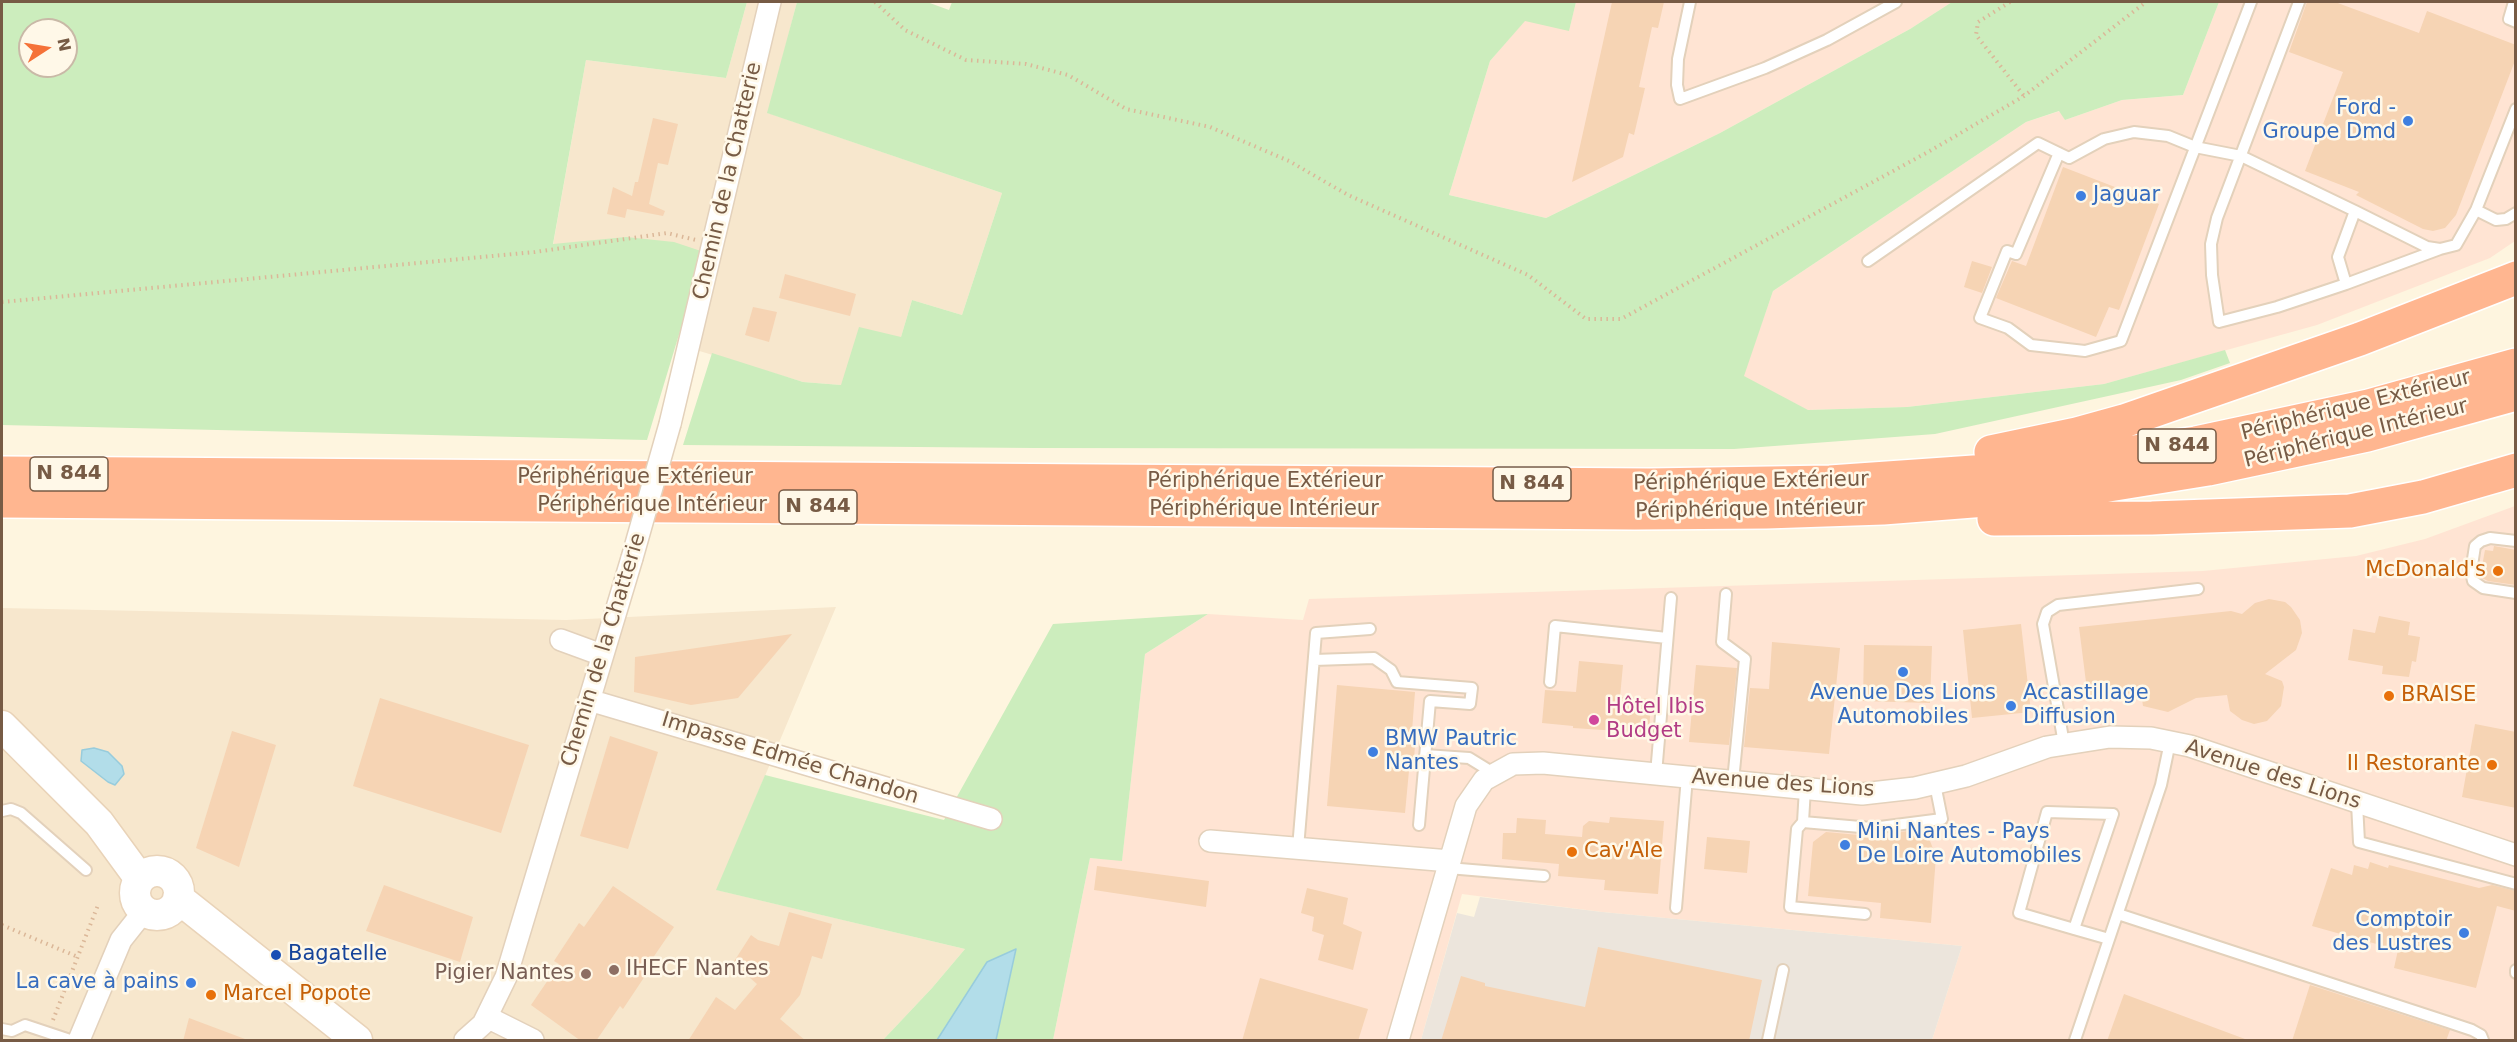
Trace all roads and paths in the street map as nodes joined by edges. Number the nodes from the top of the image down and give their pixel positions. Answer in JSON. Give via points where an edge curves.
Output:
{"nodes":[{"id":1,"x":770,"y":2,"type":"edge"},
{"id":2,"x":875,"y":2,"type":"edge"},
{"id":3,"x":1690,"y":2,"type":"edge"},
{"id":4,"x":1896,"y":2,"type":"edge"},
{"id":5,"x":2010,"y":2,"type":"edge"},
{"id":6,"x":2146,"y":2,"type":"edge"},
{"id":7,"x":2251,"y":2,"type":"edge"},
{"id":8,"x":2299,"y":2,"type":"edge"},
{"id":9,"x":2514,"y":2,"type":"edge"},
{"id":10,"x":2516,"y":22,"type":"edge"},
{"id":11,"x":2024,"y":96,"type":"junction"},
{"id":12,"x":2516,"y":109,"type":"edge"},
{"id":13,"x":2195,"y":147,"type":"junction"},
{"id":14,"x":2059,"y":153,"type":"junction"},
{"id":15,"x":2241,"y":156,"type":"junction"},
{"id":16,"x":2476,"y":210,"type":"junction"},
{"id":17,"x":2355,"y":211,"type":"junction"},
{"id":18,"x":2516,"y":213,"type":"edge"},
{"id":19,"x":714,"y":244,"type":"junction"},
{"id":20,"x":2440,"y":249,"type":"junction"},
{"id":21,"x":1868,"y":261,"type":"dead end"},
{"id":22,"x":2516,"y":278,"type":"edge"},
{"id":23,"x":2346,"y":284,"type":"junction"},
{"id":24,"x":2,"y":302,"type":"edge"},
{"id":25,"x":2516,"y":365,"type":"edge"},
{"id":26,"x":2516,"y":394,"type":"edge"},
{"id":27,"x":2516,"y":471,"type":"edge"},
{"id":28,"x":2,"y":473,"type":"edge"},
{"id":29,"x":1830,"y":482,"type":"junction"},
{"id":30,"x":2,"y":501,"type":"edge"},
{"id":31,"x":1928,"y":505,"type":"junction"},
{"id":32,"x":2516,"y":541,"type":"edge"},
{"id":33,"x":2198,"y":589,"type":"dead end"},
{"id":34,"x":2516,"y":593,"type":"edge"},
{"id":35,"x":1726,"y":594,"type":"dead end"},
{"id":36,"x":1671,"y":598,"type":"dead end"},
{"id":37,"x":1370,"y":629,"type":"dead end"},
{"id":38,"x":1667,"y":638,"type":"junction"},
{"id":39,"x":561,"y":640,"type":"dead end"},
{"id":40,"x":602,"y":655,"type":"junction"},
{"id":41,"x":1314,"y":660,"type":"junction"},
{"id":42,"x":1550,"y":682,"type":"dead end"},
{"id":43,"x":589,"y":700,"type":"junction"},
{"id":44,"x":2,"y":726,"type":"edge"},
{"id":45,"x":2170,"y":742,"type":"junction"},
{"id":46,"x":2064,"y":744,"type":"junction"},
{"id":47,"x":1425,"y":755,"type":"junction"},
{"id":48,"x":1495,"y":774,"type":"junction"},
{"id":49,"x":1656,"y":774,"type":"junction"},
{"id":50,"x":1687,"y":777,"type":"junction"},
{"id":51,"x":1733,"y":781,"type":"junction"},
{"id":52,"x":1935,"y":784,"type":"junction"},
{"id":53,"x":1805,"y":788,"type":"junction"},
{"id":54,"x":2357,"y":802,"type":"junction"},
{"id":55,"x":2,"y":811,"type":"edge"},
{"id":56,"x":991,"y":819,"type":"dead end"},
{"id":57,"x":1803,"y":822,"type":"junction"},
{"id":58,"x":1419,"y":825,"type":"dead end"},
{"id":59,"x":1210,"y":841,"type":"dead end"},
{"id":60,"x":1298,"y":848,"type":"junction"},
{"id":61,"x":2516,"y":855,"type":"edge"},
{"id":62,"x":1449,"y":864,"type":"junction"},
{"id":63,"x":86,"y":870,"type":"dead end"},
{"id":64,"x":1544,"y":876,"type":"dead end"},
{"id":65,"x":140,"y":879,"type":"junction"},
{"id":66,"x":2516,"y":884,"type":"edge"},
{"id":67,"x":178,"y":898,"type":"junction"},
{"id":68,"x":98,"y":905,"type":"dead end"},
{"id":69,"x":1676,"y":908,"type":"dead end"},
{"id":70,"x":144,"y":911,"type":"junction"},
{"id":71,"x":1865,"y":914,"type":"dead end"},
{"id":72,"x":2118,"y":914,"type":"junction"},
{"id":73,"x":2,"y":925,"type":"edge"},
{"id":74,"x":2074,"y":929,"type":"junction"},
{"id":75,"x":2109,"y":939,"type":"junction"},
{"id":76,"x":78,"y":957,"type":"junction"},
{"id":77,"x":1783,"y":970,"type":"dead end"},
{"id":78,"x":487,"y":1017,"type":"junction"},
{"id":79,"x":2,"y":1029,"type":"edge"},
{"id":80,"x":48,"y":1032,"type":"junction"},
{"id":81,"x":70,"y":1041,"type":"edge"},
{"id":82,"x":79,"y":1041,"type":"edge"},
{"id":83,"x":357,"y":1041,"type":"edge"},
{"id":84,"x":465,"y":1041,"type":"edge"},
{"id":85,"x":533,"y":1041,"type":"edge"},
{"id":86,"x":1398,"y":1041,"type":"edge"},
{"id":87,"x":1768,"y":1041,"type":"edge"},
{"id":88,"x":2075,"y":1041,"type":"edge"},
{"id":89,"x":2483,"y":1041,"type":"edge"}],
"edges":[{"from":1,"to":19,"type":"street","name":"Chemin de la Chatterie"},
{"from":2,"to":11,"type":"path","via":[[905,30],[966,60],[1026,64],[1068,75],[1126,109],[1210,127],[1289,161],[1348,195],[1528,275],[1586,319],[1621,319]]},
{"from":3,"to":4,"type":"lane","via":[[1678,59],[1680,99],[1775,64]]},
{"from":5,"to":11,"type":"path","via":[[1978,22],[1976,35]]},
{"from":6,"to":11,"type":"path"},
{"from":7,"to":13,"type":"lane"},
{"from":8,"to":15,"type":"lane"},
{"from":9,"to":10,"type":"lane","via":[[2509,19]]},
{"from":12,"to":16,"type":"lane"},
{"from":13,"to":14,"type":"lane","via":[[2168,136],[2134,132],[2104,139],[2069,158]]},
{"from":13,"to":14,"type":"lane","via":[[2121,341],[2085,351],[2031,345],[2008,328],[1980,318],[2007,251],[2016,254]]},
{"from":13,"to":15,"type":"lane"},
{"from":14,"to":21,"type":"lane","via":[[2038,143]]},
{"from":15,"to":17,"type":"lane"},
{"from":15,"to":23,"type":"lane","via":[[2211,244],[2219,322]]},
{"from":16,"to":18,"type":"lane","via":[[2496,220]]},
{"from":16,"to":20,"type":"lane","via":[[2456,245]]},
{"from":17,"to":20,"type":"lane","via":[[2427,247]]},
{"from":17,"to":23,"type":"lane","via":[[2338,257]]},
{"from":19,"to":24,"type":"path","via":[[667,233],[535,252]]},
{"from":19,"to":40,"type":"street","name":"Chemin de la Chatterie","bridge":true,"via":[[670,424]]},
{"from":20,"to":23,"type":"lane"},
{"from":22,"to":29,"type":"highway","via":[[2360,339],[2124,421],[2012,449],[1852,465]]},
{"from":25,"to":29,"type":"highway","name":"Périphérique Extérieur","number":"N 844","via":[[2358,409],[2196,443],[2017,469]]},
{"from":26,"to":31,"type":"highway","name":"Périphérique Intérieur","number":"N 844","via":[[2367,435],[2208,469],[2079,490]]},
{"from":27,"to":31,"type":"highway","via":[[2383,506],[2309,514],[1950,521]]},
{"from":28,"to":29,"type":"highway","name":"Périphérique Extérieur","number":"N 844","via":[[1638,485]]},
{"from":30,"to":31,"type":"highway","name":"Périphérique Intérieur","number":"N 844","via":[[1679,513]]},
{"from":32,"to":34,"type":"lane","via":[[2481,541],[2475,546],[2471,572],[2473,581],[2483,588]]},
{"from":33,"to":46,"type":"lane","via":[[2058,605],[2047,612],[2043,624]]},
{"from":35,"to":51,"type":"lane","via":[[1722,642],[1745,659]]},
{"from":36,"to":38,"type":"lane"},
{"from":37,"to":41,"type":"lane","via":[[1316,633]]},
{"from":38,"to":42,"type":"lane","via":[[1555,627]]},
{"from":38,"to":49,"type":"lane"},
{"from":39,"to":40,"type":"street"},
{"from":40,"to":43,"type":"street","name":"Chemin de la Chatterie"},
{"from":41,"to":47,"type":"lane","via":[[1374,658],[1391,670],[1397,682],[1472,688],[1470,704],[1430,701]]},
{"from":41,"to":60,"type":"lane"},
{"from":43,"to":56,"type":"street","name":"Impasse Edmée Chandon"},
{"from":43,"to":78,"type":"street","name":"Chemin de la Chatterie","via":[[506,977]]},
{"from":44,"to":65,"type":"street","via":[[99,823]]},
{"from":45,"to":46,"type":"street","name":"Avenue des Lions","via":[[2110,737]]},
{"from":45,"to":54,"type":"street","name":"Avenue des Lions"},
{"from":45,"to":72,"type":"lane"},
{"from":46,"to":52,"type":"street","name":"Avenue des Lions"},
{"from":47,"to":48,"type":"lane","via":[[1469,759]]},
{"from":47,"to":58,"type":"lane"},
{"from":48,"to":49,"type":"street","name":"Avenue des Lions","via":[[1513,764],[1543,763]]},
{"from":48,"to":62,"type":"street","name":"Avenue des Lions","via":[[1484,780],[1466,806]]},
{"from":49,"to":50,"type":"street","name":"Avenue des Lions"},
{"from":50,"to":51,"type":"street","name":"Avenue des Lions"},
{"from":50,"to":69,"type":"lane"},
{"from":51,"to":53,"type":"street","name":"Avenue des Lions"},
{"from":52,"to":53,"type":"street","name":"Avenue des Lions","via":[[1862,794]]},
{"from":52,"to":57,"type":"lane","via":[[1942,819],[1872,828]]},
{"from":53,"to":57,"type":"lane"},
{"from":54,"to":61,"type":"street","name":"Avenue des Lions"},
{"from":54,"to":66,"type":"lane","via":[[2359,842]]},
{"from":55,"to":63,"type":"lane","via":[[21,813]]},
{"from":57,"to":71,"type":"lane","via":[[1797,829],[1790,907]]},
{"from":59,"to":60,"type":"street"},
{"from":60,"to":62,"type":"street"},
{"from":62,"to":64,"type":"lane"},
{"from":62,"to":86,"type":"street","name":"Avenue des Lions"},
{"from":65,"to":67,"type":"street","via":[[152,872],[167,873],[177,884]]},
{"from":65,"to":70,"type":"street","via":[[136,899]]},
{"from":67,"to":70,"type":"street","via":[[165,914]]},
{"from":67,"to":83,"type":"street"},
{"from":68,"to":76,"type":"path"},
{"from":70,"to":82,"type":"street","via":[[121,940]]},
{"from":72,"to":75,"type":"lane"},
{"from":72,"to":89,"type":"lane","via":[[2472,1030]]},
{"from":73,"to":76,"type":"path"},
{"from":74,"to":74,"type":"lane","via":[[2019,913],[2048,812],[2112,814]]},
{"from":74,"to":75,"type":"lane"},
{"from":75,"to":88,"type":"lane"},
{"from":76,"to":80,"type":"path"},
{"from":77,"to":87,"type":"lane"},
{"from":78,"to":84,"type":"street","name":"Chemin de la Chatterie"},
{"from":78,"to":85,"type":"street"},
{"from":79,"to":80,"type":"lane","via":[[12,1031],[25,1025]]},
{"from":80,"to":81,"type":"lane"}]}
